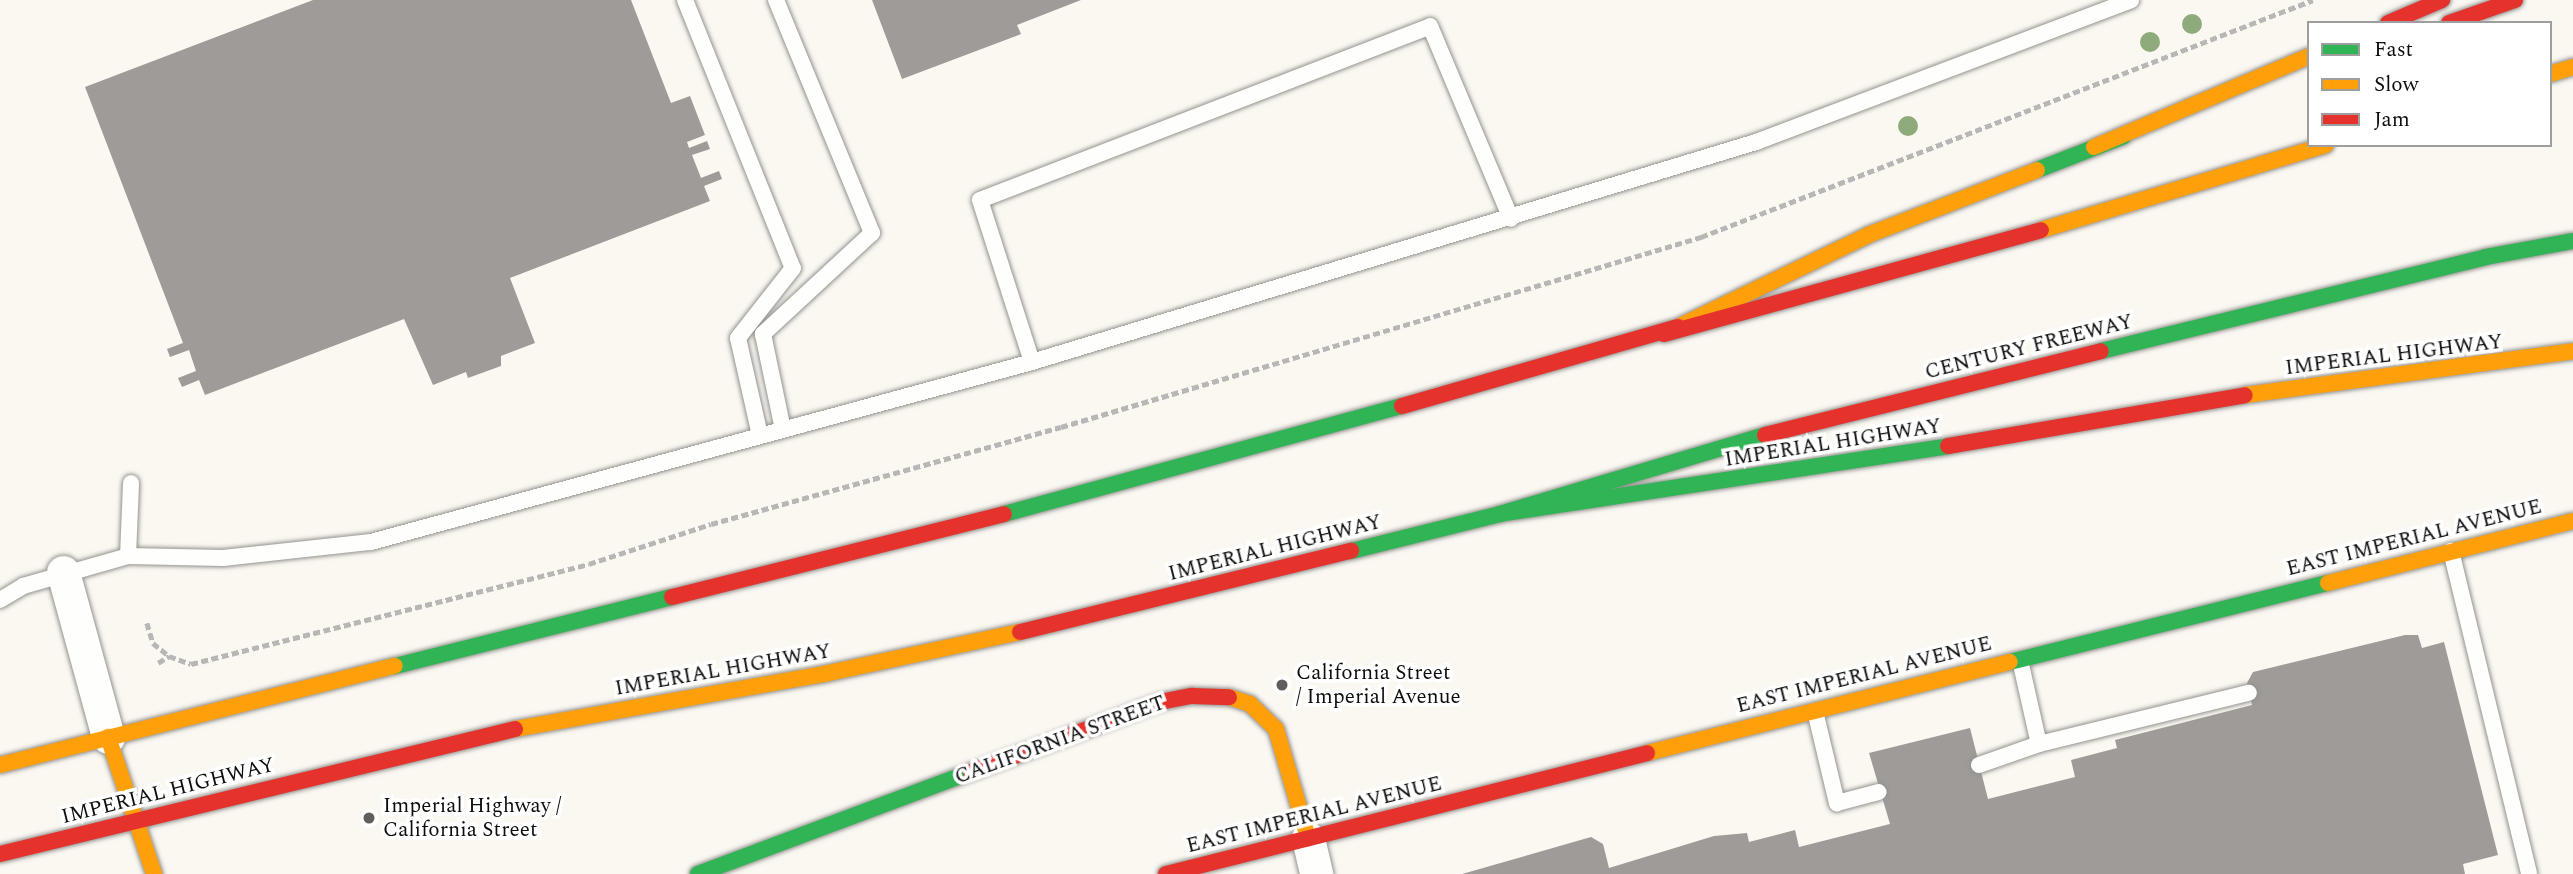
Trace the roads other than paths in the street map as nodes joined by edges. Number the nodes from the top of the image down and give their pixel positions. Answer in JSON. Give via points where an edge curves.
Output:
{"nodes":[{"id":1,"x":685,"y":0,"type":"edge"},
{"id":2,"x":776,"y":0,"type":"edge"},
{"id":3,"x":2131,"y":0,"type":"edge"},
{"id":4,"x":2442,"y":0,"type":"edge"},
{"id":5,"x":2515,"y":0,"type":"edge"},
{"id":6,"x":2393,"y":21,"type":"edge"},
{"id":7,"x":2455,"y":21,"type":"edge"},
{"id":8,"x":2307,"y":57,"type":"edge"},
{"id":9,"x":2573,"y":67,"type":"edge"},
{"id":10,"x":2307,"y":73,"type":"edge"},
{"id":11,"x":2552,"y":73,"type":"edge"},
{"id":12,"x":2094,"y":147,"type":"junction"},
{"id":13,"x":2320,"y":147,"type":"edge"},
{"id":14,"x":1511,"y":219,"type":"junction"},
{"id":15,"x":2573,"y":241,"type":"edge"},
{"id":16,"x":1664,"y":334,"type":"junction"},
{"id":17,"x":2573,"y":351,"type":"edge"},
{"id":18,"x":1032,"y":362,"type":"junction"},
{"id":19,"x":783,"y":430,"type":"junction"},
{"id":20,"x":760,"y":436,"type":"junction"},
{"id":21,"x":131,"y":482,"type":"dead end"},
{"id":22,"x":1500,"y":514,"type":"junction"},
{"id":23,"x":2573,"y":521,"type":"edge"},
{"id":24,"x":2451,"y":551,"type":"junction"},
{"id":25,"x":128,"y":556,"type":"junction"},
{"id":26,"x":63,"y":572,"type":"junction"},
{"id":27,"x":0,"y":600,"type":"edge"},
{"id":28,"x":2019,"y":657,"type":"junction"},
{"id":29,"x":2249,"y":693,"type":"dead end"},
{"id":30,"x":1814,"y":710,"type":"junction"},
{"id":31,"x":108,"y":737,"type":"junction"},
{"id":32,"x":2039,"y":744,"type":"junction"},
{"id":33,"x":0,"y":765,"type":"edge"},
{"id":34,"x":1979,"y":765,"type":"dead end"},
{"id":35,"x":1879,"y":792,"type":"dead end"},
{"id":36,"x":136,"y":820,"type":"junction"},
{"id":37,"x":1308,"y":838,"type":"junction"},
{"id":38,"x":0,"y":854,"type":"edge"},
{"id":39,"x":154,"y":874,"type":"edge"},
{"id":40,"x":698,"y":874,"type":"edge"},
{"id":41,"x":1166,"y":874,"type":"edge"},
{"id":42,"x":1316,"y":874,"type":"edge"},
{"id":43,"x":2529,"y":874,"type":"edge"}],
"edges":[{"from":1,"to":20,"type":"lane","via":[[793,268],[738,338]]},
{"from":2,"to":19,"type":"lane","via":[[872,233],[763,334]]},
{"from":3,"to":14,"type":"lane","via":[[1756,142]]},
{"from":4,"to":6,"type":"main road"},
{"from":5,"to":7,"type":"main road"},
{"from":8,"to":12,"type":"main road"},
{"from":9,"to":11,"type":"main road"},
{"from":10,"to":12,"type":"main road"},
{"from":12,"to":16,"type":"main road","via":[[1868,235]]},
{"from":13,"to":16,"type":"main road","via":[[2158,198]]},
{"from":14,"to":18,"type":"lane"},
{"from":14,"to":18,"type":"lane","via":[[1430,26],[980,200]]},
{"from":15,"to":22,"type":"main road","name":"CENTURY FREEWAY","via":[[2486,257],[1791,427]]},
{"from":16,"to":31,"type":"main road","via":[[972,523]]},
{"from":17,"to":22,"type":"main road","name":"IMPERIAL HIGHWAY","via":[[2250,394],[1805,470]]},
{"from":18,"to":19,"type":"lane"},
{"from":19,"to":20,"type":"lane"},
{"from":20,"to":25,"type":"lane","via":[[371,542],[223,558]]},
{"from":21,"to":25,"type":"lane"},
{"from":22,"to":36,"type":"main road","name":"IMPERIAL HIGHWAY","via":[[1017,633],[824,674],[547,721]]},
{"from":23,"to":24,"type":"main road","name":"EAST IMPERIAL AVENUE"},
{"from":24,"to":28,"type":"main road","name":"EAST IMPERIAL AVENUE"},
{"from":24,"to":43,"type":"lane"},
{"from":25,"to":26,"type":"lane"},
{"from":26,"to":27,"type":"lane"},
{"from":26,"to":31,"type":"street"},
{"from":28,"to":30,"type":"main road","name":"EAST IMPERIAL AVENUE"},
{"from":28,"to":32,"type":"lane"},
{"from":29,"to":32,"type":"lane"},
{"from":30,"to":35,"type":"lane","via":[[1838,803]]},
{"from":30,"to":37,"type":"main road","name":"EAST IMPERIAL AVENUE"},
{"from":31,"to":33,"type":"main road"},
{"from":31,"to":36,"type":"main road"},
{"from":32,"to":34,"type":"lane"},
{"from":36,"to":38,"type":"main road","name":"IMPERIAL HIGHWAY"},
{"from":36,"to":39,"type":"main road"},
{"from":37,"to":40,"type":"main road","name":"CALIFORNIA STREET","via":[[1276,729],[1250,704],[1223,695],[1192,696],[1160,702]]},
{"from":37,"to":41,"type":"main road","name":"EAST IMPERIAL AVENUE"},
{"from":37,"to":42,"type":"street","name":"CALIFORNIA STREET"}]}
